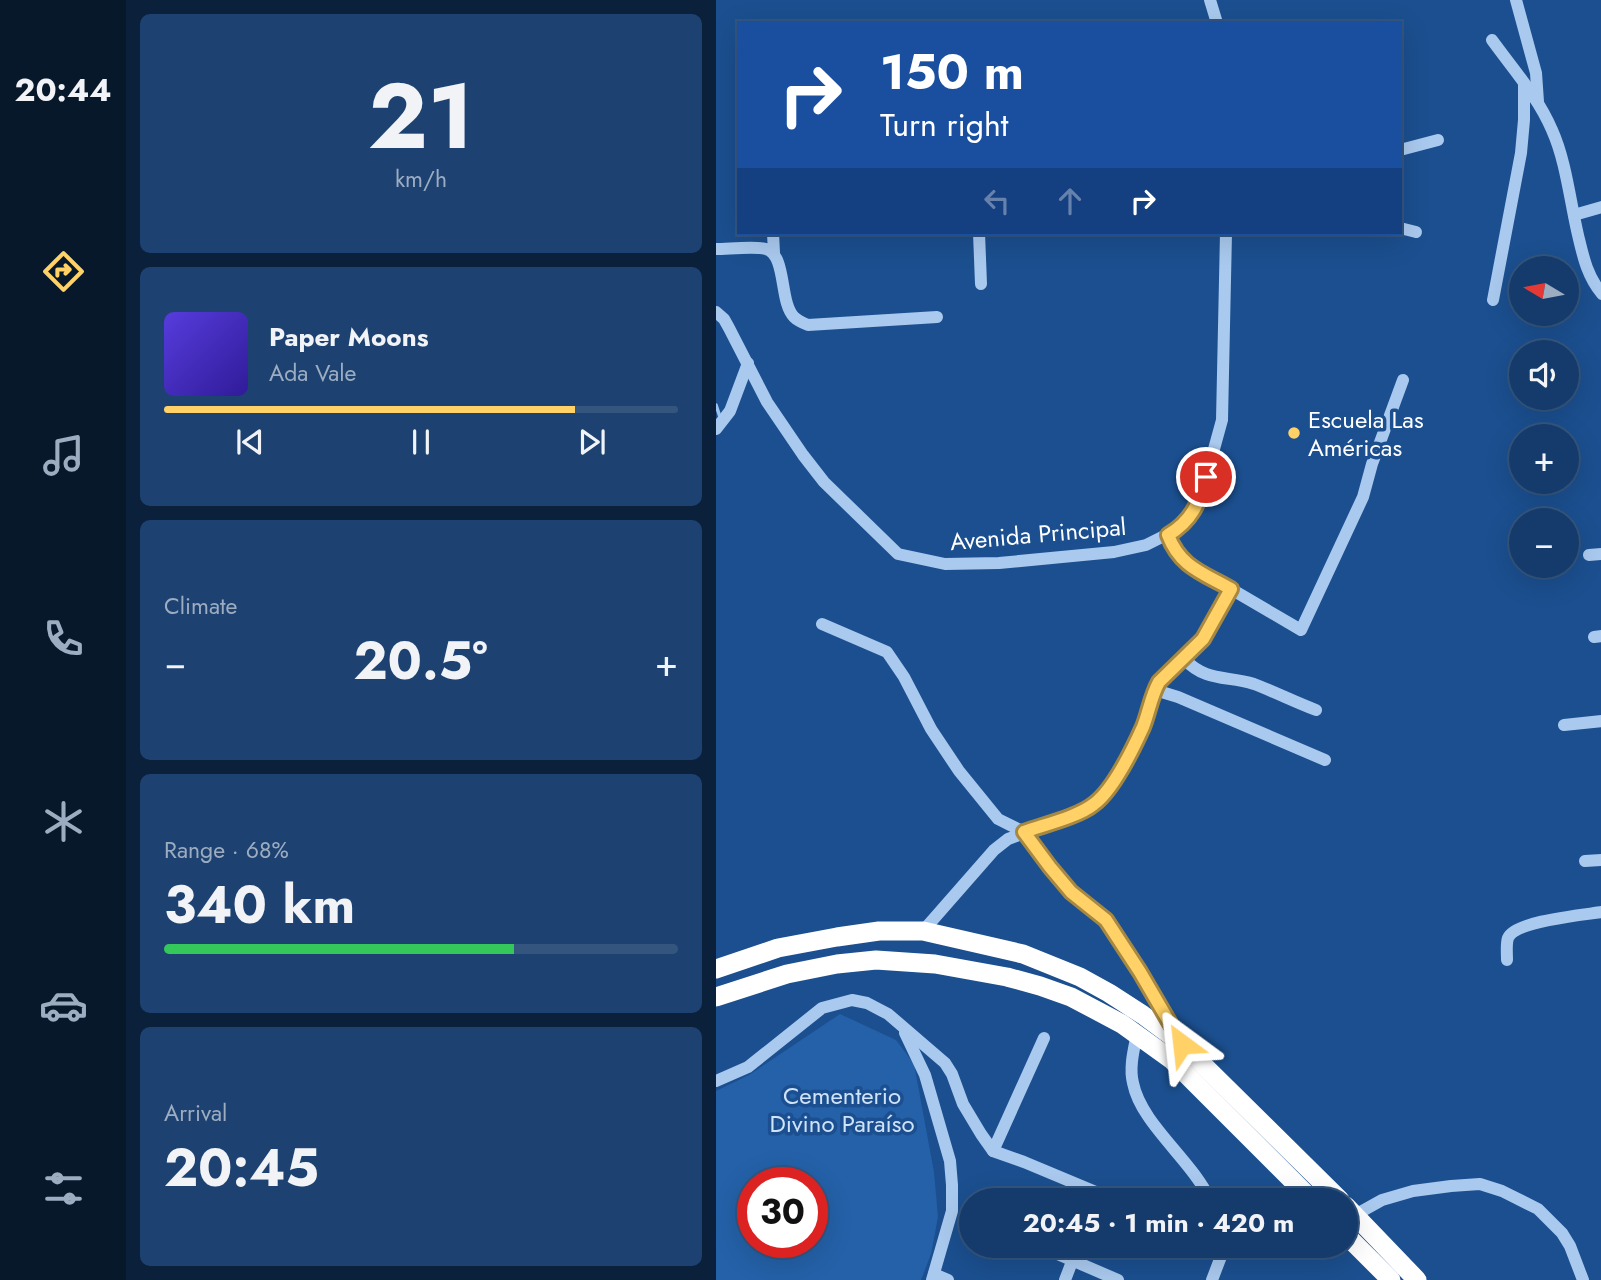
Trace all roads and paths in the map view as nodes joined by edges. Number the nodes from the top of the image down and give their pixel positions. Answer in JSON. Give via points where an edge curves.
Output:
{"nodes":[{"id":1,"x":1211,"y":0,"type":"edge"},
{"id":2,"x":1516,"y":0,"type":"edge"},
{"id":3,"x":1216,"y":21,"type":"edge"},
{"id":4,"x":1492,"y":40,"type":"dead end"},
{"id":5,"x":1524,"y":84,"type":"junction"},
{"id":6,"x":1538,"y":103,"type":"junction"},
{"id":7,"x":1438,"y":140,"type":"dead end"},
{"id":8,"x":1402,"y":149,"type":"edge"},
{"id":9,"x":1601,"y":207,"type":"edge"},
{"id":10,"x":1574,"y":215,"type":"junction"},
{"id":11,"x":1402,"y":228,"type":"edge"},
{"id":12,"x":1416,"y":232,"type":"dead end"},
{"id":13,"x":773,"y":235,"type":"edge"},
{"id":14,"x":979,"y":235,"type":"edge"},
{"id":15,"x":1226,"y":235,"type":"edge"},
{"id":16,"x":716,"y":249,"type":"edge"},
{"id":17,"x":774,"y":253,"type":"junction"},
{"id":18,"x":1596,"y":275,"type":"edge"},
{"id":19,"x":981,"y":284,"type":"dead end"},
{"id":20,"x":1601,"y":294,"type":"edge"},
{"id":21,"x":1493,"y":300,"type":"dead end"},
{"id":22,"x":716,"y":312,"type":"edge"},
{"id":23,"x":937,"y":317,"type":"dead end"},
{"id":24,"x":748,"y":363,"type":"junction"},
{"id":25,"x":1403,"y":380,"type":"dead end"},
{"id":26,"x":716,"y":429,"type":"edge"},
{"id":27,"x":1168,"y":535,"type":"junction"},
{"id":28,"x":1231,"y":589,"type":"junction"},
{"id":29,"x":822,"y":624,"type":"dead end"},
{"id":30,"x":1183,"y":658,"type":"junction"},
{"id":31,"x":1155,"y":690,"type":"junction"},
{"id":32,"x":1316,"y":710,"type":"dead end"},
{"id":33,"x":1601,"y":721,"type":"edge"},
{"id":34,"x":1564,"y":725,"type":"dead end"},
{"id":35,"x":1326,"y":760,"type":"dead end"},
{"id":36,"x":1024,"y":832,"type":"junction"},
{"id":37,"x":1601,"y":860,"type":"edge"},
{"id":38,"x":1585,"y":861,"type":"dead end"},
{"id":39,"x":1601,"y":912,"type":"edge"},
{"id":40,"x":923,"y":931,"type":"junction"},
{"id":41,"x":1507,"y":960,"type":"dead end"},
{"id":42,"x":716,"y":970,"type":"edge"},
{"id":43,"x":716,"y":997,"type":"edge"},
{"id":44,"x":901,"y":1027,"type":"junction"},
{"id":45,"x":1137,"y":1034,"type":"junction"},
{"id":46,"x":1044,"y":1038,"type":"dead end"},
{"id":47,"x":1182,"y":1044,"type":"junction"},
{"id":48,"x":716,"y":1081,"type":"edge"},
{"id":49,"x":993,"y":1151,"type":"junction"},
{"id":50,"x":1077,"y":1188,"type":"edge"},
{"id":51,"x":1205,"y":1188,"type":"edge"},
{"id":52,"x":1300,"y":1188,"type":"edge"},
{"id":53,"x":1328,"y":1188,"type":"edge"},
{"id":54,"x":1358,"y":1209,"type":"edge"},
{"id":55,"x":1358,"y":1218,"type":"edge"},
{"id":56,"x":1358,"y":1247,"type":"edge"},
{"id":57,"x":1068,"y":1258,"type":"edge"},
{"id":58,"x":1219,"y":1258,"type":"edge"},
{"id":59,"x":1073,"y":1260,"type":"junction"},
{"id":60,"x":933,"y":1277,"type":"edge"},
{"id":61,"x":948,"y":1280,"type":"edge"},
{"id":62,"x":1065,"y":1280,"type":"edge"},
{"id":63,"x":1118,"y":1280,"type":"edge"},
{"id":64,"x":1212,"y":1280,"type":"edge"},
{"id":65,"x":1391,"y":1280,"type":"edge"},
{"id":66,"x":1417,"y":1280,"type":"edge"},
{"id":67,"x":1583,"y":1280,"type":"edge"}],
"edges":[{"from":1,"to":3,"type":"street"},
{"from":2,"to":6,"type":"street","via":[[1536,73]]},
{"from":4,"to":5,"type":"street"},
{"from":5,"to":6,"type":"street"},
{"from":5,"to":21,"type":"street","via":[[1521,153]]},
{"from":6,"to":10,"type":"street","via":[[1553,131]]},
{"from":7,"to":8,"type":"street"},
{"from":9,"to":10,"type":"street"},
{"from":10,"to":18,"type":"street","via":[[1586,269]]},
{"from":11,"to":12,"type":"street"},
{"from":13,"to":17,"type":"street"},
{"from":14,"to":19,"type":"street"},
{"from":15,"to":27,"type":"street","name":"Avenida Principal","via":[[1222,420],[1200,500],[1180,528]]},
{"from":16,"to":17,"type":"street","via":[[765,248]]},
{"from":17,"to":23,"type":"street","via":[[788,310],[808,325]]},
{"from":18,"to":20,"type":"street"},
{"from":22,"to":24,"type":"street","name":"Avenida Principal"},
{"from":24,"to":26,"type":"street","via":[[730,411]]},
{"from":24,"to":27,"type":"street","name":"Avenida Principal","via":[[767,402],[803,455],[898,554],[945,564],[999,563],[1114,552]]},
{"from":25,"to":28,"type":"street","via":[[1364,497],[1301,630]]},
{"from":27,"to":28,"type":"street","via":[[1184,562]]},
{"from":28,"to":30,"type":"street","via":[[1203,639]]},
{"from":29,"to":36,"type":"street","via":[[887,652],[959,771],[998,819]]},
{"from":30,"to":31,"type":"street"},
{"from":30,"to":32,"type":"street","via":[[1212,677],[1252,683]]},
{"from":31,"to":35,"type":"street"},
{"from":31,"to":36,"type":"street","via":[[1137,741],[1095,804]]},
{"from":33,"to":34,"type":"street"},
{"from":36,"to":40,"type":"street","via":[[994,850]]},
{"from":36,"to":47,"type":"street","via":[[1071,892],[1106,920]]},
{"from":37,"to":38,"type":"street"},
{"from":39,"to":41,"type":"street","via":[[1521,926],[1508,938]]},
{"from":40,"to":42,"type":"highway","via":[[879,931],[778,948]]},
{"from":40,"to":47,"type":"highway","via":[[1023,954],[1081,978],[1143,1014]]},
{"from":43,"to":45,"type":"highway","via":[[787,974],[837,964],[876,960],[935,964],[1040,986],[1071,997]]},
{"from":44,"to":48,"type":"street","via":[[867,1003],[852,1000],[830,1005],[748,1067]]},
{"from":44,"to":49,"type":"street","via":[[945,1063],[963,1104]]},
{"from":44,"to":60,"type":"street","via":[[925,1075],[950,1161],[952,1211]]},
{"from":45,"to":51,"type":"street","via":[[1132,1082],[1141,1106]]},
{"from":45,"to":52,"type":"highway","via":[[1172,1060]]},
{"from":46,"to":49,"type":"street"},
{"from":47,"to":53,"type":"highway"},
{"from":49,"to":50,"type":"street"},
{"from":54,"to":67,"type":"street","via":[[1413,1191],[1480,1184],[1538,1209],[1562,1233]]},
{"from":55,"to":66,"type":"highway"},
{"from":56,"to":65,"type":"highway"},
{"from":57,"to":59,"type":"street"},
{"from":58,"to":64,"type":"street"},
{"from":59,"to":62,"type":"street"},
{"from":59,"to":63,"type":"street"},
{"from":60,"to":61,"type":"street"}]}
